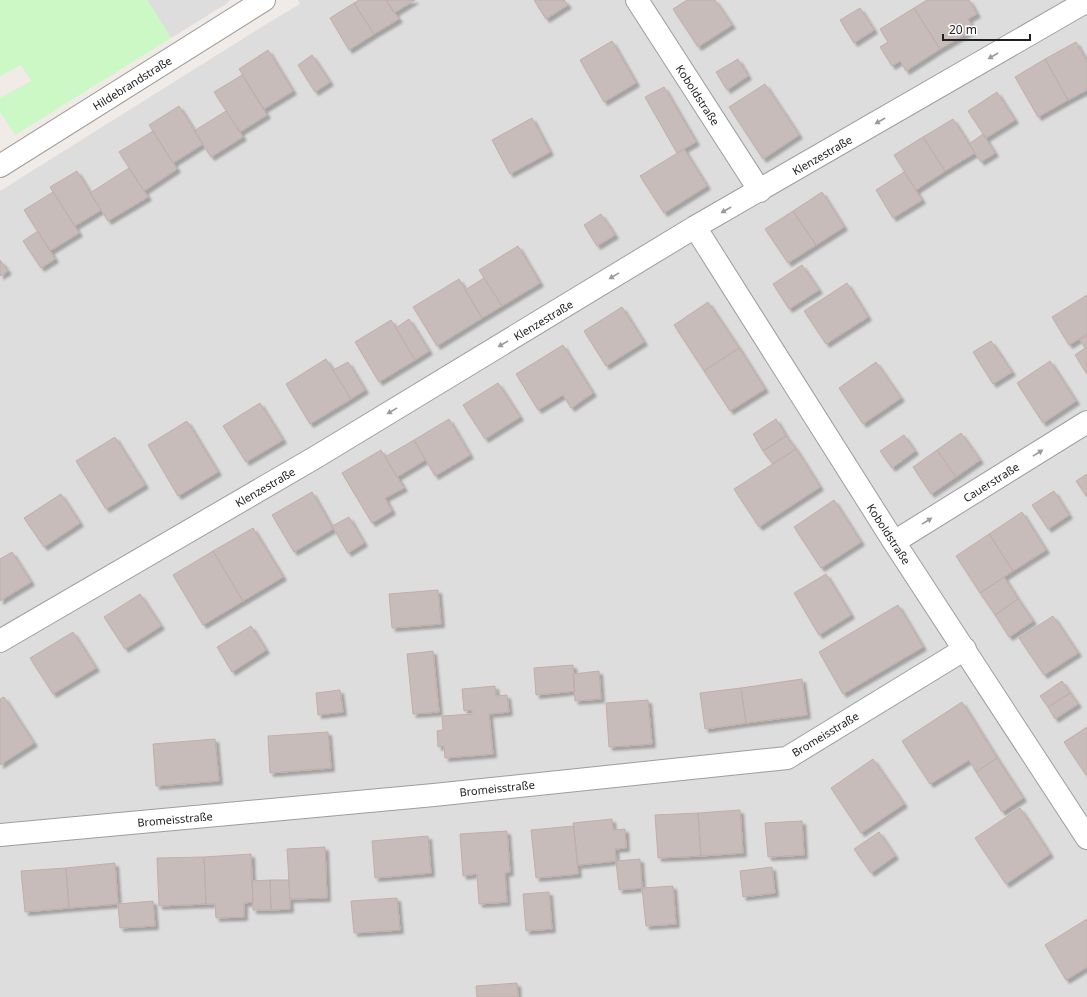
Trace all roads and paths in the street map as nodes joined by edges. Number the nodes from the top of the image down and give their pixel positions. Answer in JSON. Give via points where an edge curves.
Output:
{"nodes":[{"id":1,"x":264,"y":0,"type":"edge"},
{"id":2,"x":637,"y":0,"type":"edge"},
{"id":3,"x":1087,"y":1,"type":"edge"},
{"id":4,"x":0,"y":166,"type":"edge"},
{"id":5,"x":760,"y":191,"type":"junction"},
{"id":6,"x":695,"y":227,"type":"junction"},
{"id":7,"x":1087,"y":422,"type":"edge"},
{"id":8,"x":894,"y":542,"type":"junction"},
{"id":9,"x":0,"y":641,"type":"edge"},
{"id":10,"x":965,"y":649,"type":"junction"},
{"id":11,"x":0,"y":835,"type":"edge"},
{"id":12,"x":1087,"y":838,"type":"edge"}],
"edges":[{"from":1,"to":4,"type":"street","name":"Hildebrandstraße"},
{"from":2,"to":5,"type":"street","name":"Koboldstraße"},
{"from":3,"to":5,"type":"street","name":"Klenzestraße","one_way":true},
{"from":5,"to":6,"type":"street","name":"Klenzestraße","one_way":true},
{"from":6,"to":8,"type":"street","name":"Koboldstraße"},
{"from":6,"to":9,"type":"street","name":"Klenzestraße","one_way":true,"via":[[316,456]]},
{"from":8,"to":7,"type":"street","name":"Cauerstraße","one_way":true},
{"from":8,"to":10,"type":"street","name":"Koboldstraße"},
{"from":10,"to":11,"type":"street","name":"Bromeisstraße","via":[[786,758],[434,795]]},
{"from":10,"to":12,"type":"street","name":"Koboldstraße"}]}
